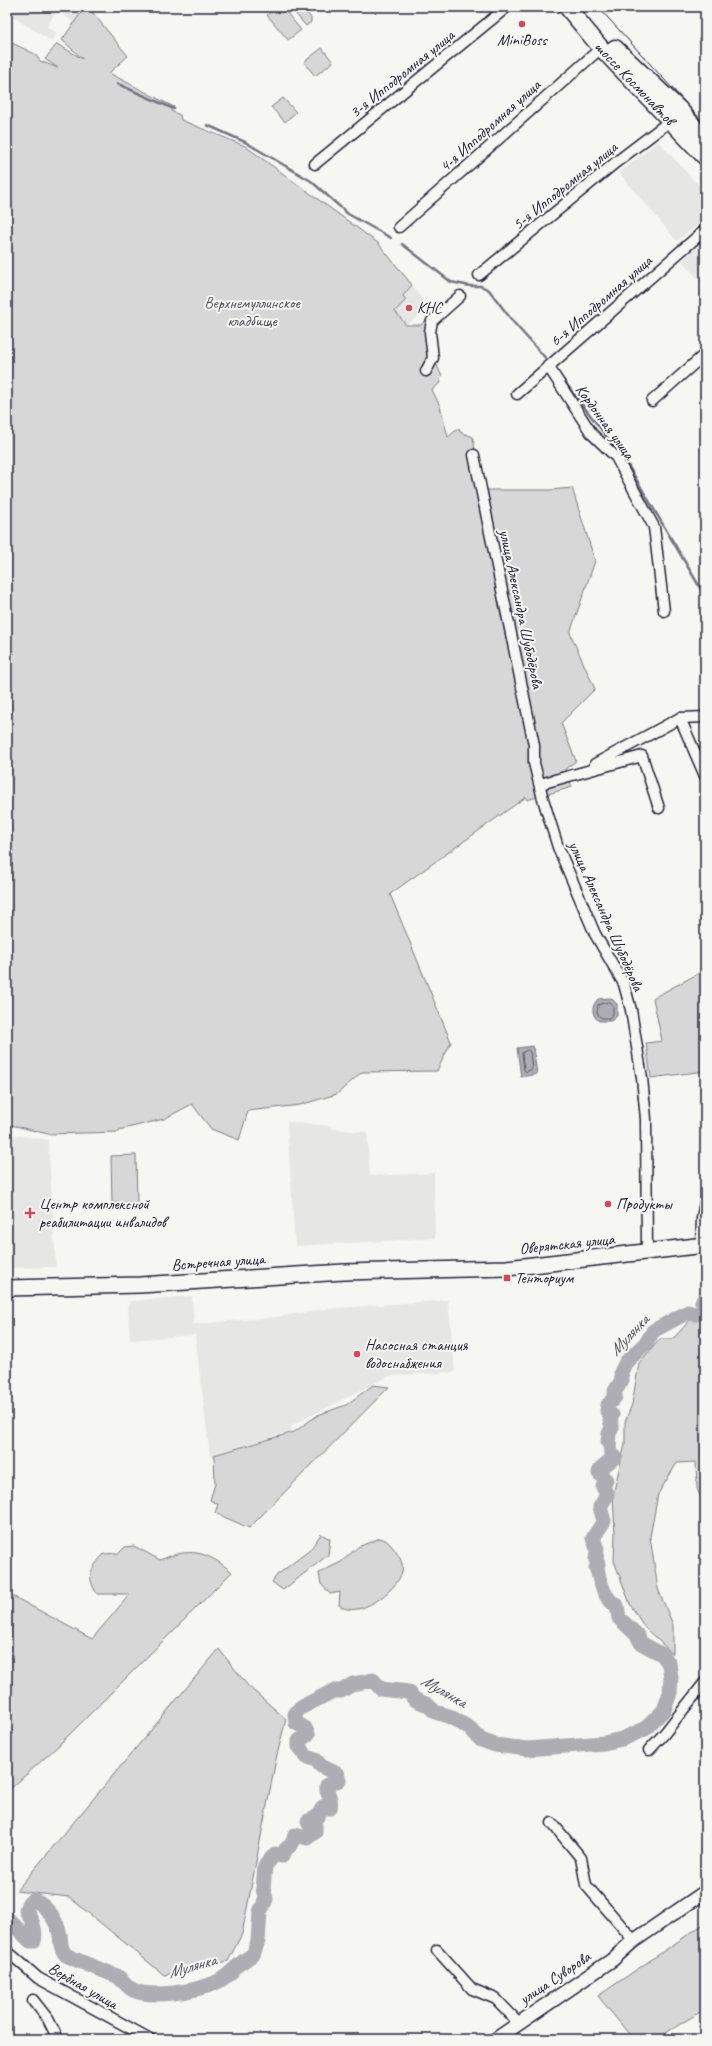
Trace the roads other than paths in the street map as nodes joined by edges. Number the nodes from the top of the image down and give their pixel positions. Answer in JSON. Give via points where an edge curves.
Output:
{"nodes":[{"id":1,"x":507,"y":7,"type":"edge"},
{"id":2,"x":567,"y":7,"type":"edge"},
{"id":3,"x":579,"y":7,"type":"edge"},
{"id":4,"x":601,"y":48,"type":"junction"},
{"id":5,"x":670,"y":121,"type":"junction"},
{"id":6,"x":705,"y":140,"type":"edge"},
{"id":7,"x":705,"y":157,"type":"edge"},
{"id":8,"x":315,"y":164,"type":"dead end"},
{"id":9,"x":399,"y":227,"type":"dead end"},
{"id":10,"x":705,"y":230,"type":"edge"},
{"id":11,"x":479,"y":275,"type":"dead end"},
{"id":12,"x":460,"y":296,"type":"dead end"},
{"id":13,"x":705,"y":354,"type":"edge"},
{"id":14,"x":545,"y":370,"type":"junction"},
{"id":15,"x":426,"y":371,"type":"dead end"},
{"id":16,"x":517,"y":394,"type":"dead end"},
{"id":17,"x":652,"y":401,"type":"dead end"},
{"id":18,"x":474,"y":455,"type":"dead end"},
{"id":19,"x":664,"y":611,"type":"dead end"},
{"id":20,"x":705,"y":717,"type":"edge"},
{"id":21,"x":680,"y":718,"type":"junction"},
{"id":22,"x":581,"y":772,"type":"junction"},
{"id":23,"x":705,"y":776,"type":"edge"},
{"id":24,"x":540,"y":784,"type":"junction"},
{"id":25,"x":659,"y":808,"type":"dead end"},
{"id":26,"x":705,"y":1202,"type":"edge"},
{"id":27,"x":703,"y":1246,"type":"edge"},
{"id":28,"x":647,"y":1252,"type":"junction"},
{"id":29,"x":432,"y":1271,"type":"joint"},
{"id":30,"x":7,"y":1288,"type":"edge"},
{"id":31,"x":705,"y":1682,"type":"edge"},
{"id":32,"x":649,"y":1750,"type":"dead end"},
{"id":33,"x":552,"y":1823,"type":"dead end"},
{"id":34,"x":705,"y":1892,"type":"edge"},
{"id":35,"x":632,"y":1942,"type":"junction"},
{"id":36,"x":437,"y":1950,"type":"dead end"},
{"id":37,"x":7,"y":1951,"type":"edge"},
{"id":38,"x":33,"y":2000,"type":"dead end"},
{"id":39,"x":519,"y":2023,"type":"junction"},
{"id":40,"x":58,"y":2039,"type":"edge"},
{"id":41,"x":150,"y":2039,"type":"edge"},
{"id":42,"x":496,"y":2039,"type":"edge"}],
"edges":[{"from":1,"to":8,"type":"street","name":"3-я Ипподромная улица"},
{"from":2,"to":4,"type":"main road","name":"шоссе Космонавтов"},
{"from":3,"to":6,"type":"main road","name":"шоссе Космонавтов","via":[[608,40],[679,109]]},
{"from":4,"to":5,"type":"main road","name":"шоссе Космонавтов"},
{"from":4,"to":9,"type":"street","name":"4-я Ипподромная улица"},
{"from":5,"to":7,"type":"main road","name":"шоссе Космонавтов"},
{"from":5,"to":11,"type":"street","name":"5-я Ипподромная улица"},
{"from":10,"to":14,"type":"street","name":"6-я Ипподромная улица"},
{"from":12,"to":15,"type":"street","via":[[432,322],[430,332],[433,355]]},
{"from":13,"to":17,"type":"street"},
{"from":14,"to":16,"type":"street","name":"6-я Ипподромная улица"},
{"from":14,"to":19,"type":"street","name":"Кордонная улица","via":[[592,434],[616,457],[654,527]]},
{"from":18,"to":24,"type":"street","name":"улица Александра Шубодёрова"},
{"from":20,"to":21,"type":"street"},
{"from":21,"to":22,"type":"street"},
{"from":21,"to":23,"type":"street"},
{"from":22,"to":24,"type":"street"},
{"from":22,"to":25,"type":"street","via":[[642,756]]},
{"from":24,"to":28,"type":"street","name":"улица Александра Шубодёрова","via":[[558,847],[595,934],[624,984],[631,1010],[646,1119]]},
{"from":26,"to":27,"type":"street","via":[[702,1218]]},
{"from":27,"to":28,"type":"main road","name":"Оверятская улица"},
{"from":28,"to":29,"type":"main road","name":"Оверятская улица","via":[[507,1268]]},
{"from":29,"to":30,"type":"main road","name":"Встречная улица","via":[[307,1274],[140,1285]]},
{"from":31,"to":32,"type":"street"},
{"from":33,"to":35,"type":"street","via":[[581,1858],[586,1885],[630,1936]]},
{"from":34,"to":35,"type":"street","name":"улица Суворова"},
{"from":35,"to":39,"type":"street","name":"улица Суворова","via":[[612,1960]]},
{"from":36,"to":39,"type":"street","via":[[472,1989],[496,1999]]},
{"from":37,"to":41,"type":"street","name":"Вербная улица","via":[[38,1978]]},
{"from":38,"to":40,"type":"street","via":[[48,2019]]},
{"from":39,"to":42,"type":"street","name":"улица Суворова"}]}
